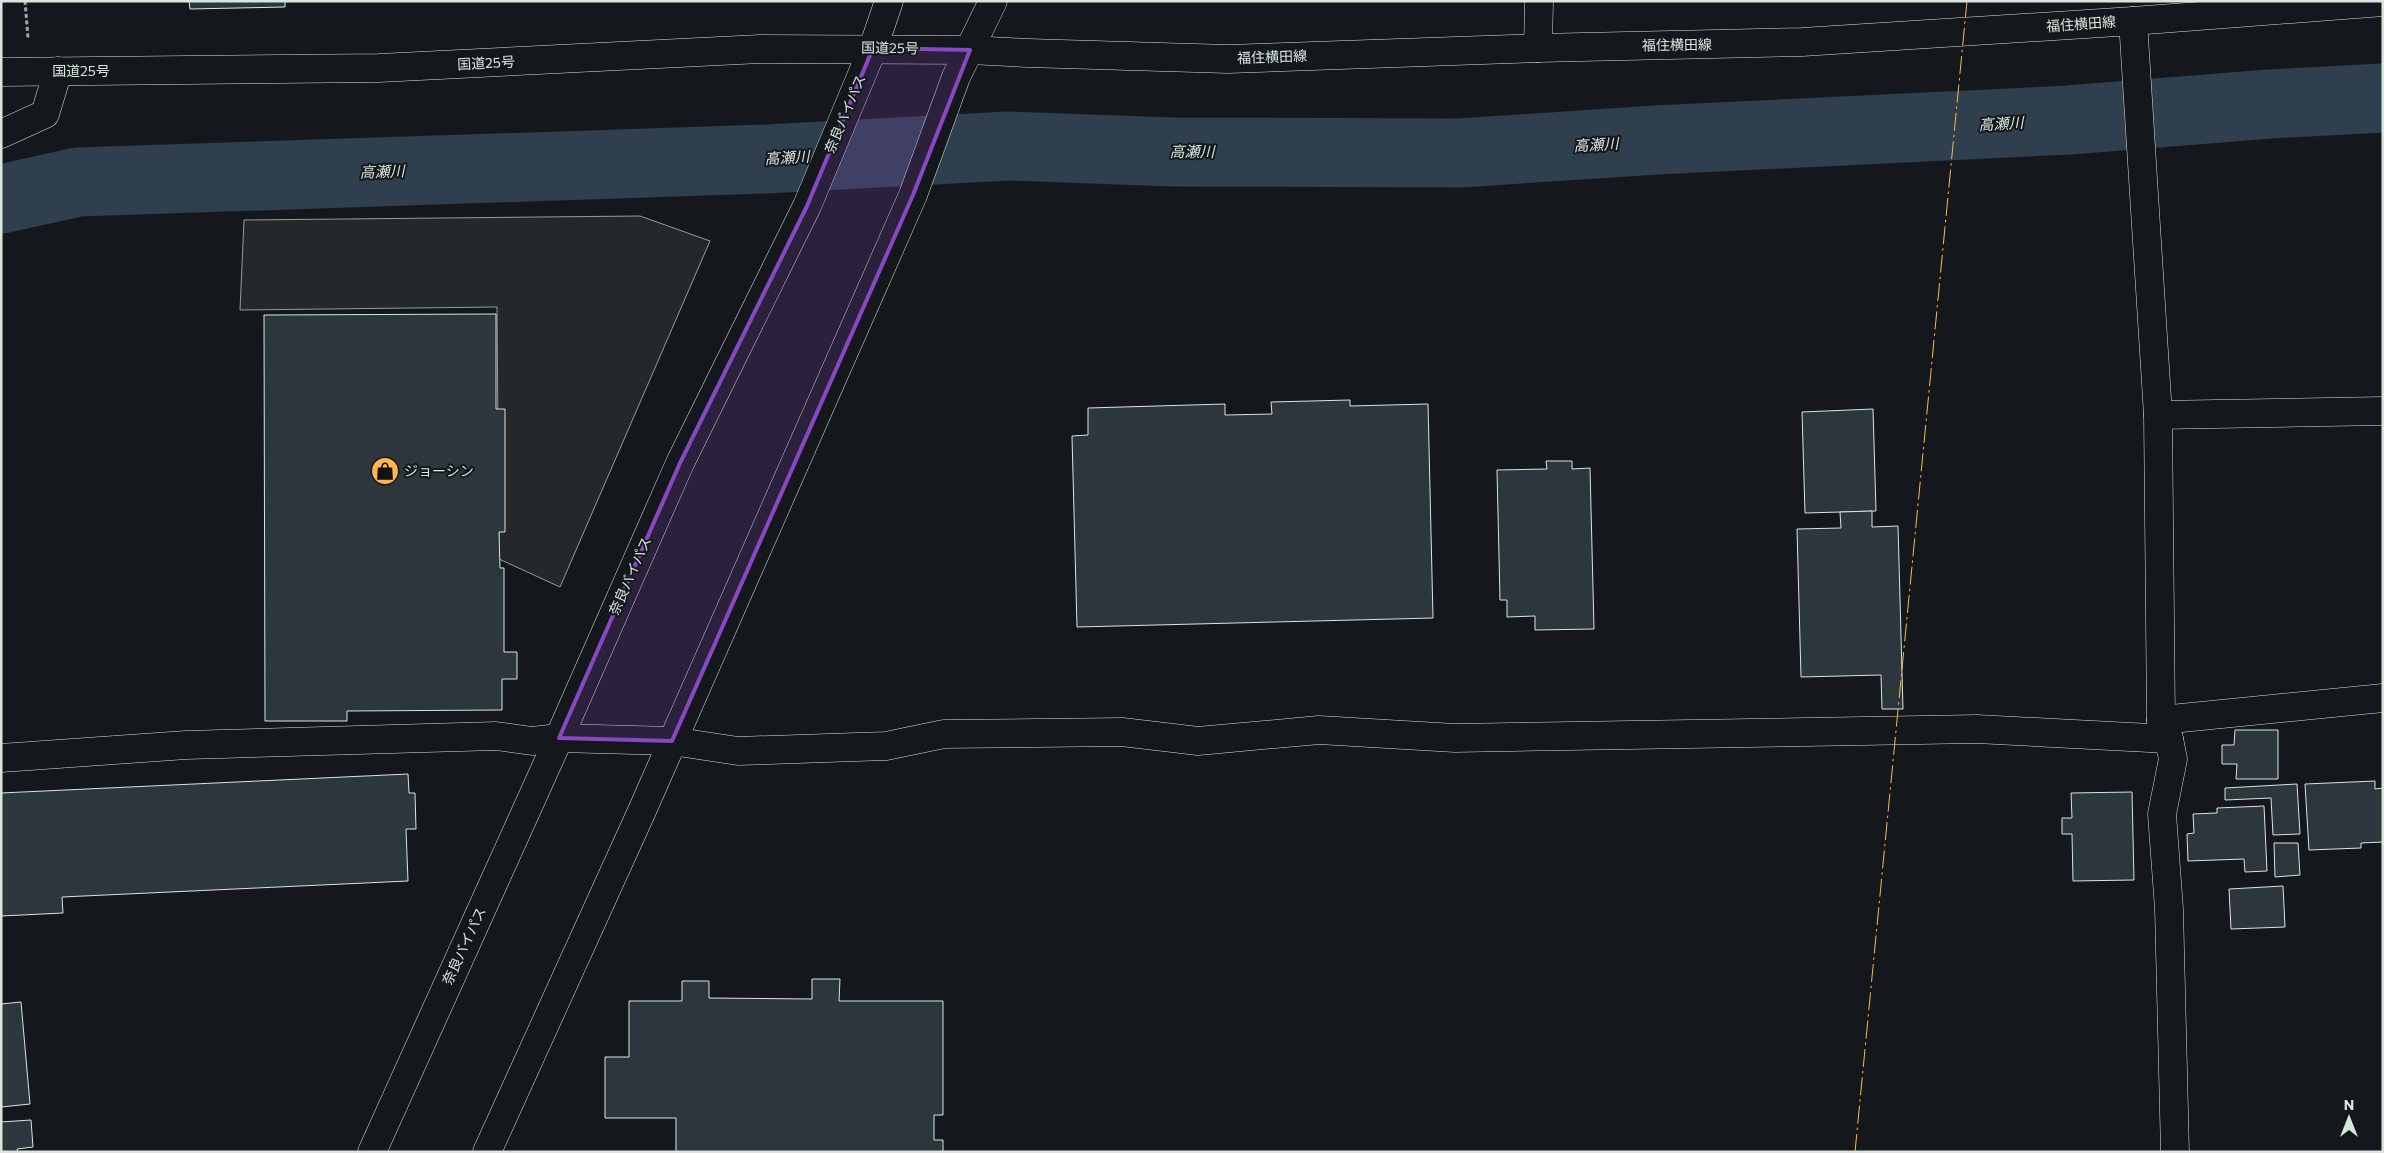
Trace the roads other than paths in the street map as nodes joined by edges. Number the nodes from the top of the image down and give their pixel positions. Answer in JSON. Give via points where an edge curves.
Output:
{"nodes":[{"id":1,"x":889,"y":1,"type":"edge"},
{"id":2,"x":993,"y":1,"type":"edge"},
{"id":3,"x":1539,"y":1,"type":"edge"},
{"id":4,"x":2383,"y":2,"type":"edge"},
{"id":5,"x":2133,"y":21,"type":"junction"},
{"id":6,"x":873,"y":48,"type":"junction"},
{"id":7,"x":1538,"y":48,"type":"junction"},
{"id":8,"x":970,"y":50,"type":"junction"},
{"id":9,"x":58,"y":71,"type":"junction"},
{"id":10,"x":1,"y":72,"type":"edge"},
{"id":11,"x":1,"y":134,"type":"edge"},
{"id":12,"x":2383,"y":410,"type":"edge"},
{"id":13,"x":2158,"y":415,"type":"junction"},
{"id":14,"x":2383,"y":698,"type":"edge"},
{"id":15,"x":2165,"y":729,"type":"junction"},
{"id":16,"x":559,"y":738,"type":"junction"},
{"id":17,"x":672,"y":741,"type":"junction"},
{"id":18,"x":1,"y":758,"type":"edge"},
{"id":19,"x":372,"y":1152,"type":"edge"},
{"id":20,"x":487,"y":1152,"type":"edge"},
{"id":21,"x":2175,"y":1152,"type":"edge"}],
"edges":[{"from":1,"to":6,"type":"main road","name":"奈良バイパス"},
{"from":2,"to":8,"type":"main road"},
{"from":3,"to":7,"type":"main road"},
{"from":4,"to":5,"type":"main road","name":"福住横田線"},
{"from":5,"to":7,"type":"main road","name":"福住横田線","via":[[1802,42]]},
{"from":5,"to":13,"type":"main road"},
{"from":6,"to":8,"type":"main road","name":"国道25号"},
{"from":6,"to":9,"type":"main road","name":"国道25号","via":[[760,49],[379,68]]},
{"from":6,"to":16,"type":"main road","name":"奈良バイパス","via":[[813,191],[680,462]]},
{"from":7,"to":8,"type":"main road","name":"福住横田線","via":[[1228,59]]},
{"from":8,"to":17,"type":"main road","via":[[956,77],[913,195]]},
{"from":9,"to":10,"type":"main road","name":"国道25号"},
{"from":9,"to":11,"type":"main road","via":[[45,114]]},
{"from":12,"to":13,"type":"main road"},
{"from":13,"to":15,"type":"main road"},
{"from":14,"to":15,"type":"main road"},
{"from":15,"to":17,"type":"main road","via":[[1695,732],[1455,738],[1319,730],[1198,741],[1122,732],[944,734],[886,746],[738,751]]},
{"from":15,"to":21,"type":"main road","via":[[2173,759],[2162,814],[2169,909]]},
{"from":16,"to":17,"type":"main road"},
{"from":16,"to":18,"type":"main road","via":[[532,741],[496,736],[186,745]]},
{"from":16,"to":19,"type":"main road","name":"奈良バイパス"},
{"from":17,"to":20,"type":"main road"}]}
